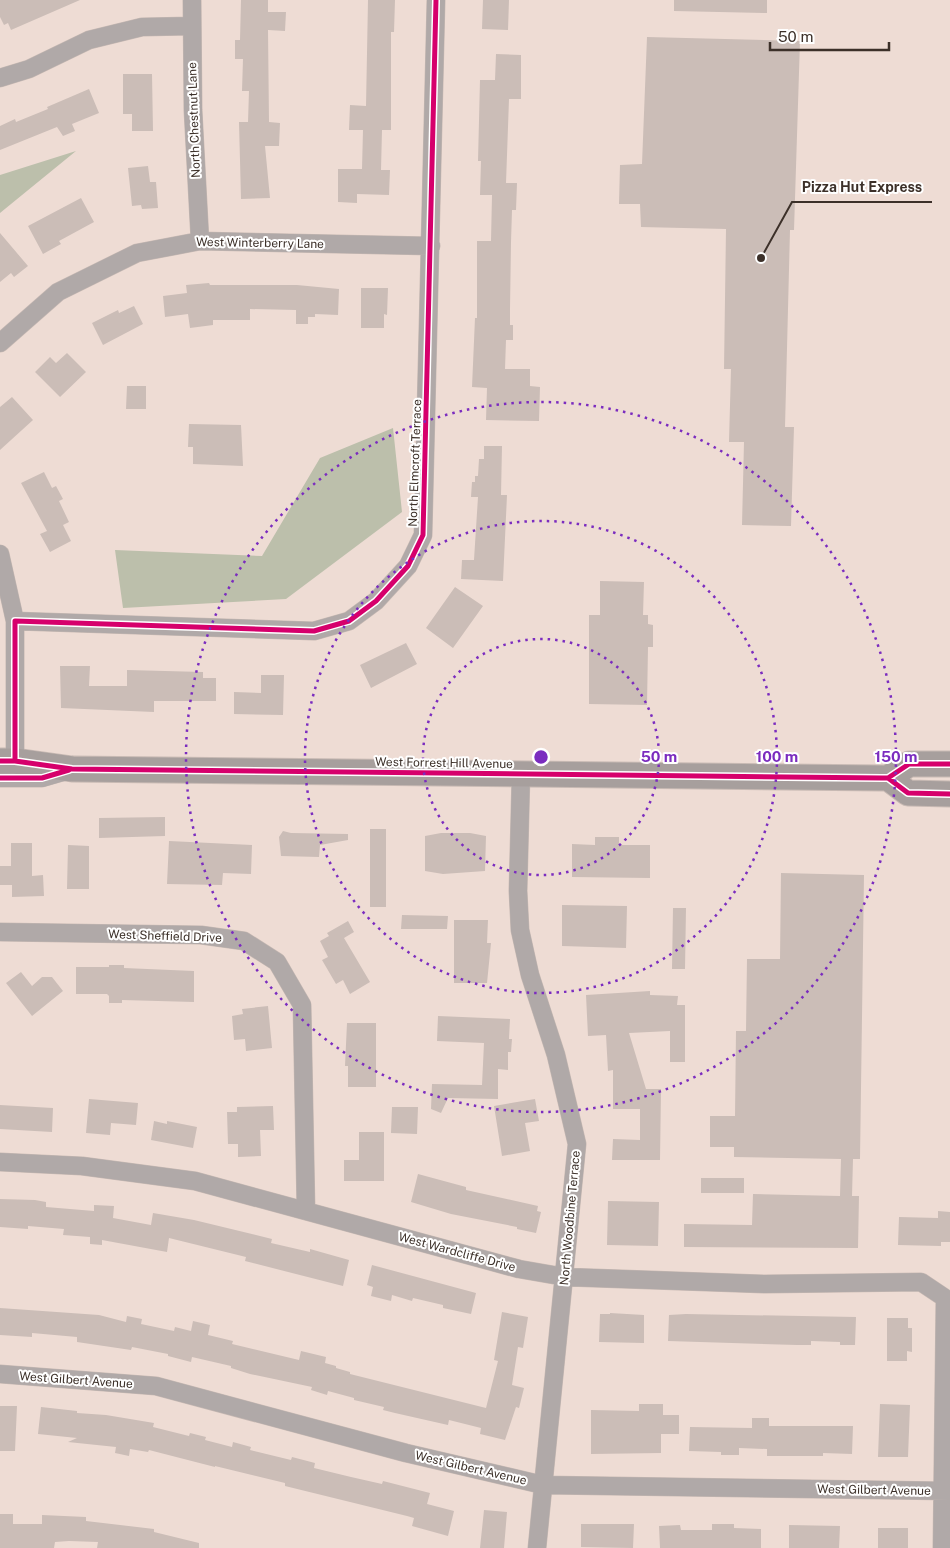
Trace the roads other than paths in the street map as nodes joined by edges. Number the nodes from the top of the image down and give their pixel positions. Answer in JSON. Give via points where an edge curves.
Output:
{"nodes":[{"id":1,"x":192,"y":0,"type":"edge"},
{"id":2,"x":436,"y":0,"type":"edge"},
{"id":3,"x":191,"y":26,"type":"junction"},
{"id":4,"x":0,"y":78,"type":"edge"},
{"id":5,"x":200,"y":241,"type":"junction"},
{"id":6,"x":431,"y":246,"type":"junction"},
{"id":7,"x":0,"y":343,"type":"edge"},
{"id":8,"x":0,"y":554,"type":"edge"},
{"id":9,"x":15,"y":621,"type":"junction"},
{"id":10,"x":950,"y":764,"type":"edge"},
{"id":11,"x":5,"y":767,"type":"edge"},
{"id":12,"x":521,"y":774,"type":"junction"},
{"id":13,"x":888,"y":778,"type":"junction"},
{"id":14,"x":950,"y":794,"type":"edge"},
{"id":15,"x":0,"y":932,"type":"edge"},
{"id":16,"x":0,"y":1162,"type":"edge"},
{"id":17,"x":306,"y":1211,"type":"junction"},
{"id":18,"x":565,"y":1278,"type":"junction"},
{"id":19,"x":0,"y":1374,"type":"edge"},
{"id":20,"x":543,"y":1485,"type":"junction"},
{"id":21,"x":946,"y":1491,"type":"edge"},
{"id":22,"x":537,"y":1548,"type":"edge"},
{"id":23,"x":942,"y":1548,"type":"edge"}],
"edges":[{"from":1,"to":3,"type":"street","name":"North Chestnut Lane"},
{"from":2,"to":6,"type":"street","name":"North Elmcroft Terrace"},
{"from":3,"to":4,"type":"street","via":[[142,27],[89,40],[29,69]]},
{"from":3,"to":5,"type":"street","name":"North Chestnut Lane"},
{"from":5,"to":6,"type":"street","name":"West Winterberry Lane"},
{"from":5,"to":7,"type":"street","name":"West Winterberry Lane","via":[[137,253],[90,275],[58,292]]},
{"from":6,"to":9,"type":"street","name":"North Elmcroft Terrace","via":[[423,535],[408,566],[376,601],[349,621],[314,631]]},
{"from":8,"to":9,"type":"street"},
{"from":9,"to":11,"type":"street"},
{"from":10,"to":13,"type":"street","via":[[910,764]]},
{"from":11,"to":12,"type":"street","name":"West Forrest Hill Avenue"},
{"from":12,"to":13,"type":"street","name":"West Forrest Hill Avenue"},
{"from":12,"to":18,"type":"street","name":"North Woodbine Terrace","via":[[520,930],[530,975],[556,1055],[577,1144]]},
{"from":13,"to":14,"type":"street","via":[[908,793]]},
{"from":15,"to":17,"type":"street","name":"West Sheffield Drive","via":[[201,935],[244,941],[277,962],[302,1005]]},
{"from":16,"to":17,"type":"street","name":"West Wardcliffe Drive","via":[[82,1166],[195,1181]]},
{"from":17,"to":18,"type":"street","name":"West Wardcliffe Drive","via":[[519,1269]]},
{"from":18,"to":20,"type":"street","name":"North Woodbine Terrace"},
{"from":18,"to":21,"type":"street","name":"West Wardcliffe Drive","via":[[765,1284],[921,1282],[946,1298]]},
{"from":19,"to":20,"type":"street","name":"West Gilbert Avenue","via":[[156,1386],[406,1453]]},
{"from":20,"to":21,"type":"street","name":"West Gilbert Avenue"},
{"from":20,"to":22,"type":"street","name":"North Woodbine Terrace"},
{"from":21,"to":23,"type":"street"}]}
